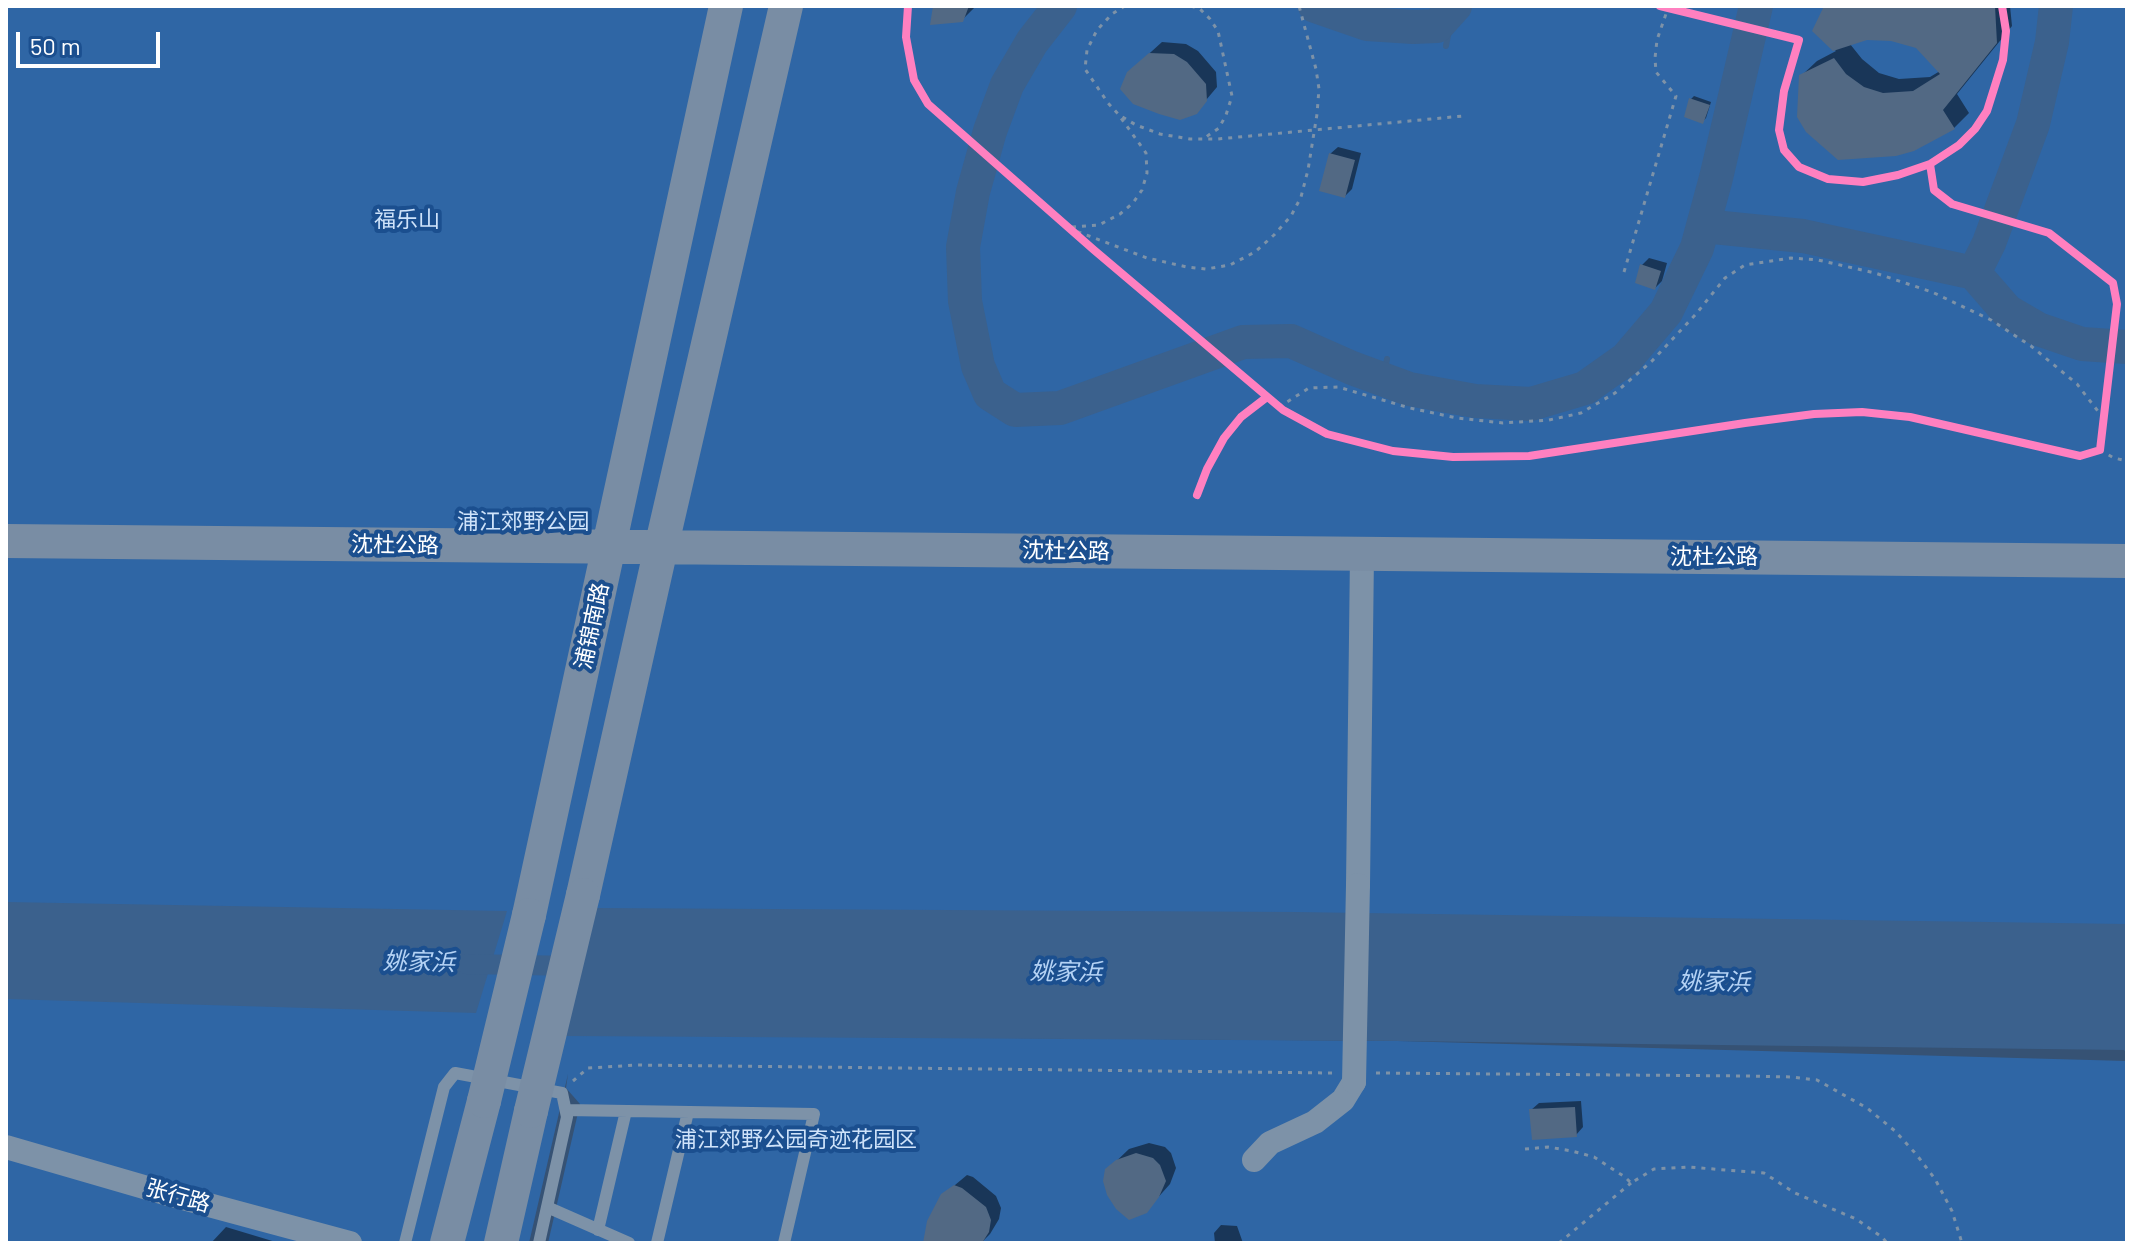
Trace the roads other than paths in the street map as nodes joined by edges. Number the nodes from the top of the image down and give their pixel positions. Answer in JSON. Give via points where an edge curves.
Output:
{"nodes":[{"id":1,"x":726,"y":6,"type":"edge"},
{"id":2,"x":786,"y":6,"type":"edge"},
{"id":3,"x":6,"y":541,"type":"edge"},
{"id":4,"x":608,"y":547,"type":"junction"},
{"id":5,"x":661,"y":548,"type":"junction"},
{"id":6,"x":1362,"y":554,"type":"junction"},
{"id":7,"x":2127,"y":561,"type":"edge"},
{"id":8,"x":566,"y":1110,"type":"junction"},
{"id":9,"x":626,"y":1111,"type":"junction"},
{"id":10,"x":688,"y":1112,"type":"junction"},
{"id":11,"x":6,"y":1147,"type":"edge"},
{"id":12,"x":1254,"y":1160,"type":"dead end"},
{"id":13,"x":547,"y":1207,"type":"junction"},
{"id":14,"x":598,"y":1230,"type":"junction"},
{"id":15,"x":350,"y":1243,"type":"edge"},
{"id":16,"x":405,"y":1243,"type":"edge"},
{"id":17,"x":447,"y":1243,"type":"edge"},
{"id":18,"x":501,"y":1243,"type":"edge"},
{"id":19,"x":539,"y":1243,"type":"edge"},
{"id":20,"x":629,"y":1243,"type":"edge"},
{"id":21,"x":657,"y":1243,"type":"edge"},
{"id":22,"x":784,"y":1243,"type":"edge"}],
"edges":[{"from":1,"to":4,"type":"main road","name":"浦锦南路"},
{"from":2,"to":5,"type":"main road"},
{"from":3,"to":4,"type":"main road","name":"沈杜公路"},
{"from":4,"to":5,"type":"main road","name":"沈杜公路"},
{"from":4,"to":17,"type":"main road","name":"浦锦南路","bridge":true,"via":[[529,915]]},
{"from":5,"to":6,"type":"main road","name":"沈杜公路"},
{"from":5,"to":18,"type":"main road","bridge":true},
{"from":6,"to":7,"type":"main road","name":"沈杜公路"},
{"from":6,"to":12,"type":"street","bridge":true,"via":[[1358,885],[1349,1076],[1343,1100],[1315,1122],[1270,1143]]},
{"from":8,"to":9,"type":"lane"},
{"from":8,"to":13,"type":"lane"},
{"from":8,"to":16,"type":"lane","via":[[562,1093],[455,1073],[444,1087]]},
{"from":9,"to":10,"type":"lane"},
{"from":9,"to":14,"type":"lane"},
{"from":10,"to":21,"type":"lane"},
{"from":10,"to":22,"type":"lane","via":[[814,1114]]},
{"from":11,"to":15,"type":"street","name":"张行路"},
{"from":13,"to":14,"type":"lane"},
{"from":13,"to":19,"type":"lane"},
{"from":14,"to":20,"type":"lane"}]}
